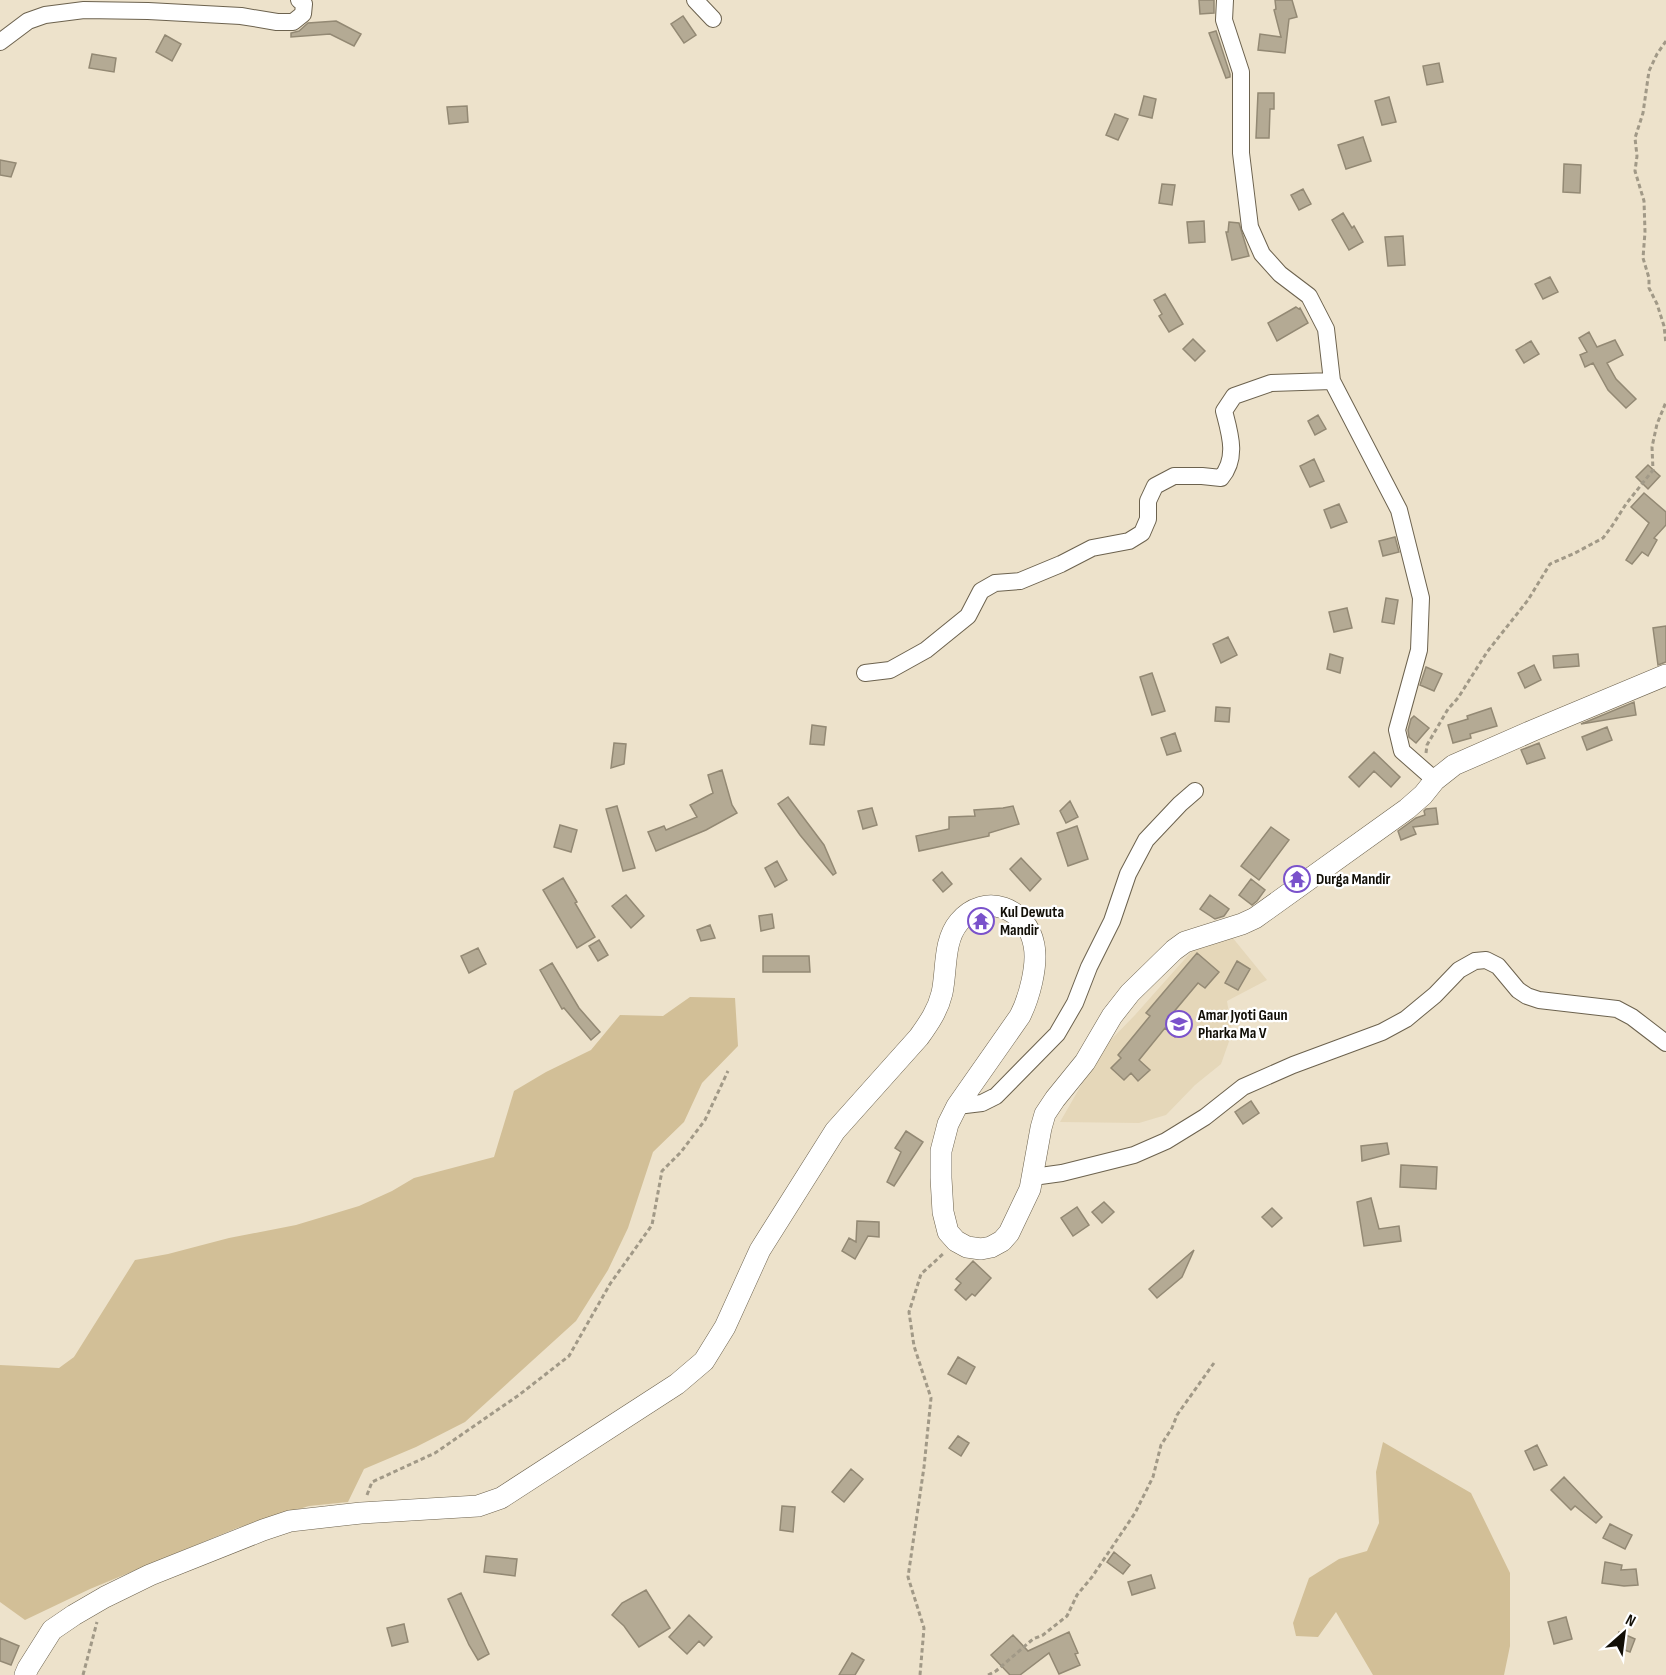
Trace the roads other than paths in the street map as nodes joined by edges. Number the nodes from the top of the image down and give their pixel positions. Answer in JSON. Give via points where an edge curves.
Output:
{"nodes":[{"id":1,"x":299,"y":0,"type":"edge"},
{"id":2,"x":695,"y":0,"type":"edge"},
{"id":3,"x":1225,"y":0,"type":"edge"},
{"id":4,"x":713,"y":19,"type":"dead end"},
{"id":5,"x":0,"y":42,"type":"edge"},
{"id":6,"x":1332,"y":381,"type":"junction"},
{"id":7,"x":865,"y":674,"type":"dead end"},
{"id":8,"x":1666,"y":675,"type":"edge"},
{"id":9,"x":1430,"y":776,"type":"junction"},
{"id":10,"x":1195,"y":791,"type":"dead end"},
{"id":11,"x":1666,"y":1043,"type":"edge"},
{"id":12,"x":957,"y":1106,"type":"junction"},
{"id":13,"x":1033,"y":1177,"type":"junction"},
{"id":14,"x":25,"y":1675,"type":"edge"}],
"edges":[{"from":1,"to":5,"type":"street","via":[[303,14],[293,22],[241,16],[84,10],[28,21]]},
{"from":2,"to":4,"type":"street"},
{"from":3,"to":6,"type":"street","via":[[1224,20],[1241,72],[1241,153],[1250,227],[1262,254],[1309,296],[1326,329]]},
{"from":6,"to":7,"type":"street","via":[[1271,384],[1234,396],[1224,411],[1232,451],[1228,470],[1221,478],[1174,476],[1155,486],[1142,533],[1129,541],[1092,548],[1020,581],[995,583],[981,591],[968,616],[926,650],[890,670]]},
{"from":6,"to":9,"type":"street","via":[[1399,510],[1421,598],[1419,650],[1397,730],[1402,751]]},
{"from":8,"to":9,"type":"main road"},
{"from":9,"to":13,"type":"main road","via":[[1423,795],[1407,809],[1255,918],[1185,942],[1174,950],[1112,1016],[1085,1062],[1055,1099],[1041,1128]]},
{"from":10,"to":12,"type":"street","via":[[1146,840],[1128,874],[1113,921],[1057,1034],[996,1096],[982,1103]]},
{"from":11,"to":13,"type":"street","via":[[1617,1009],[1527,996],[1498,966],[1486,960],[1475,961],[1459,970],[1406,1019],[1242,1087],[1205,1117],[1166,1141],[1134,1155]]},
{"from":12,"to":13,"type":"main road","via":[[941,1151],[943,1212],[948,1232],[956,1241],[981,1249],[1002,1240],[1020,1212]]},
{"from":12,"to":14,"type":"main road","via":[[1028,1000],[1034,964],[1032,936],[1006,908],[992,905],[977,908],[959,922],[950,941],[942,992],[930,1022],[835,1131],[760,1250],[725,1327],[704,1361],[677,1384],[501,1498],[477,1506],[290,1521],[150,1575],[52,1630]]}]}
